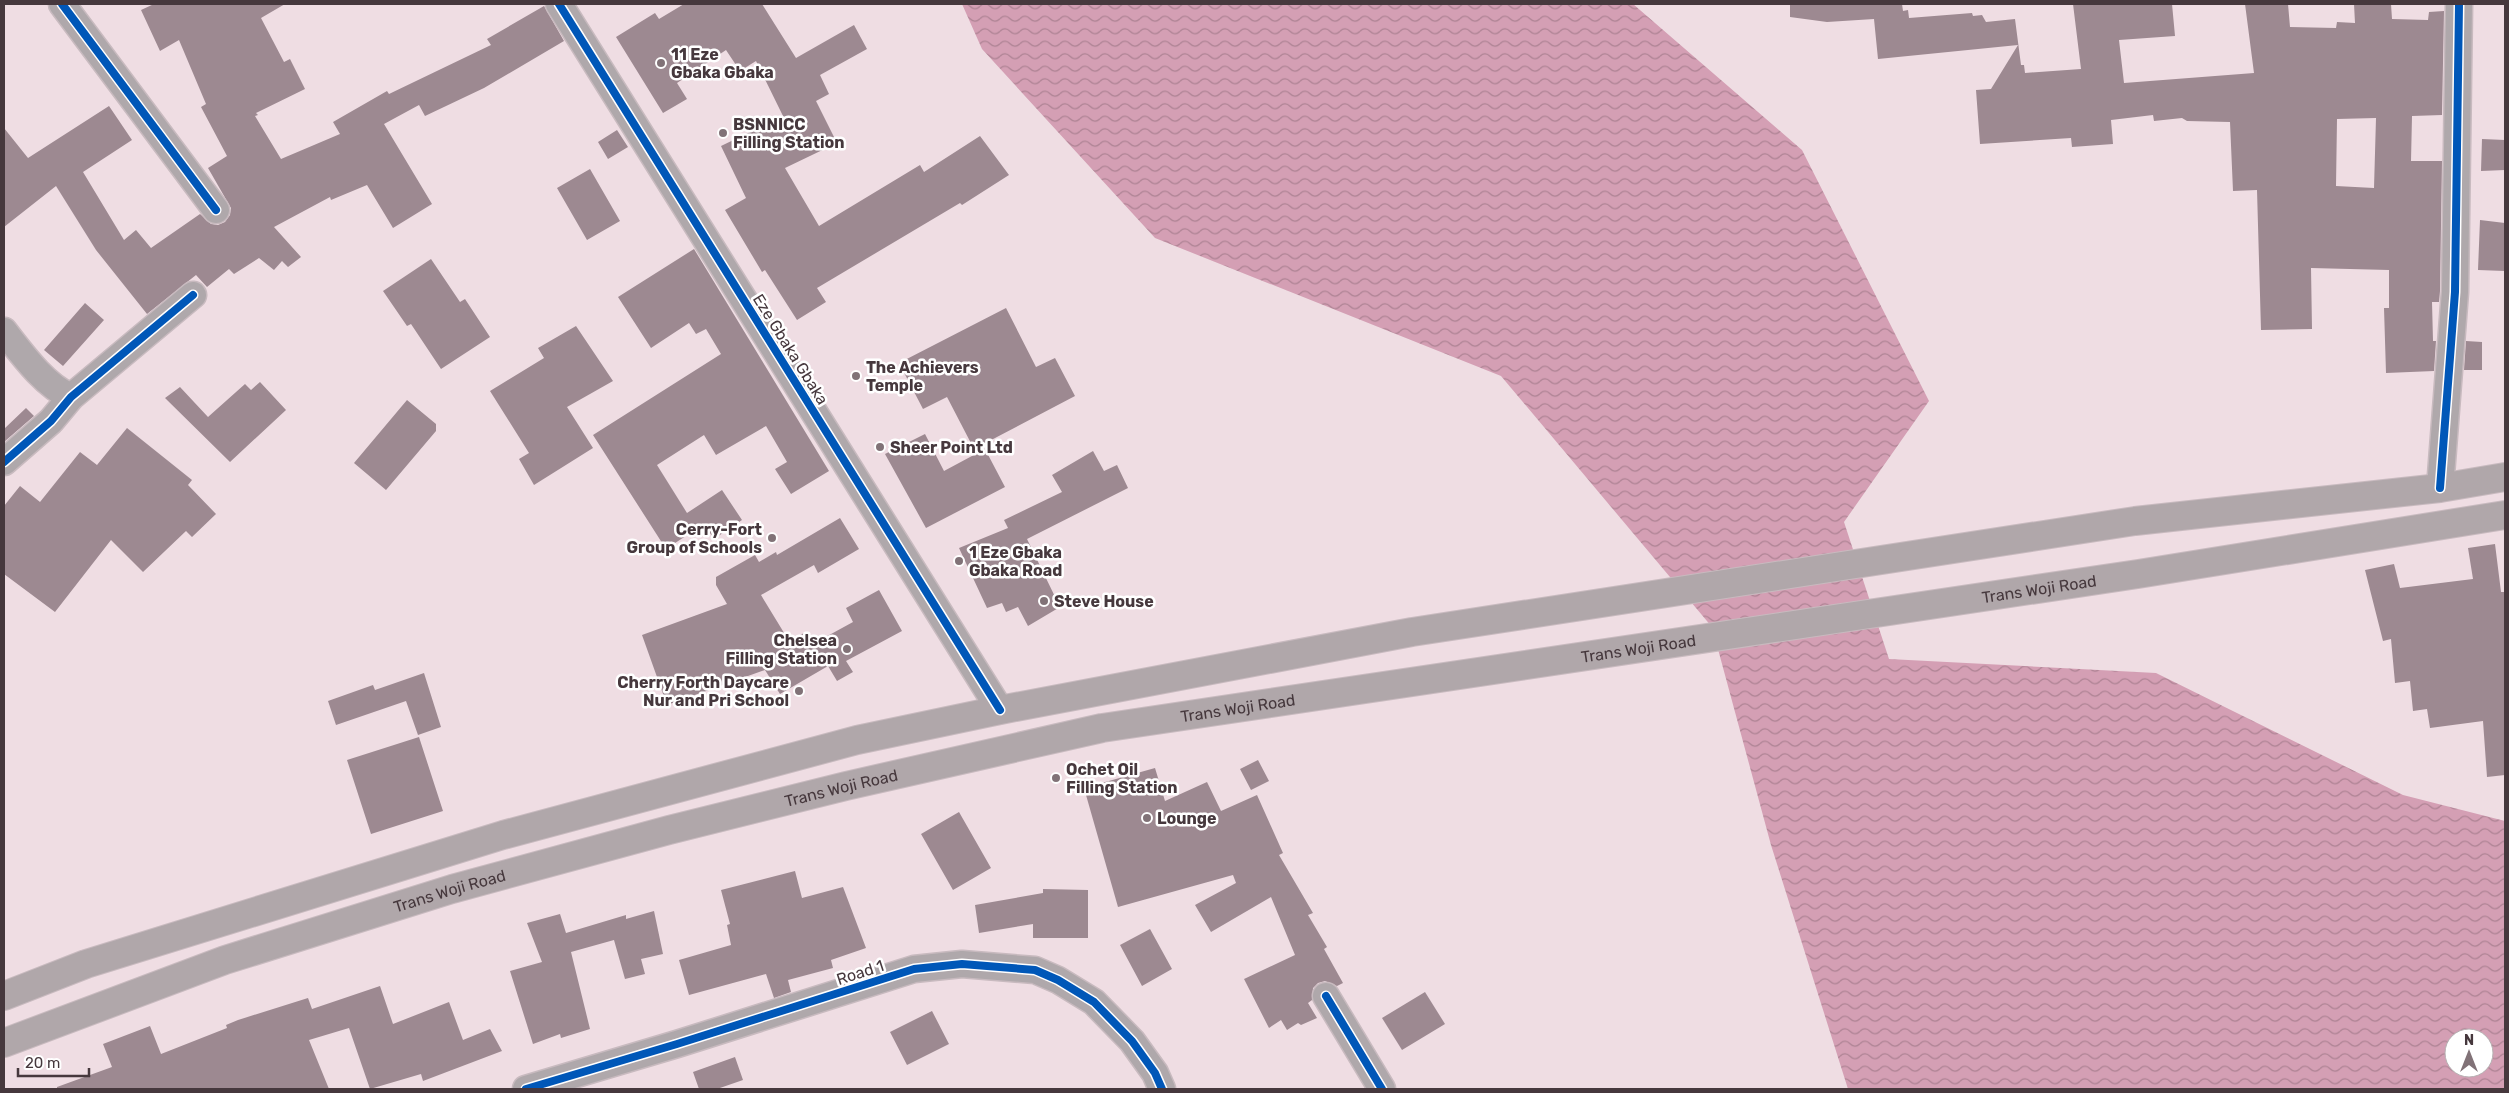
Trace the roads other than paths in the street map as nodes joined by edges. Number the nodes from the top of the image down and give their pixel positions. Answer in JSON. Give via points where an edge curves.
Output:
{"nodes":[{"id":1,"x":62,"y":4,"type":"edge"},
{"id":2,"x":559,"y":4,"type":"edge"},
{"id":3,"x":2459,"y":4,"type":"edge"},
{"id":4,"x":216,"y":210,"type":"dead end"},
{"id":5,"x":193,"y":295,"type":"dead end"},
{"id":6,"x":4,"y":331,"type":"edge"},
{"id":7,"x":72,"y":397,"type":"junction"},
{"id":8,"x":4,"y":462,"type":"edge"},
{"id":9,"x":2505,"y":477,"type":"edge"},
{"id":10,"x":2440,"y":488,"type":"junction"},
{"id":11,"x":2505,"y":515,"type":"edge"},
{"id":12,"x":1000,"y":710,"type":"junction"},
{"id":13,"x":519,"y":831,"type":"junction"},
{"id":14,"x":531,"y":868,"type":"junction"},
{"id":15,"x":296,"y":898,"type":"junction"},
{"id":16,"x":304,"y":935,"type":"junction"},
{"id":17,"x":4,"y":996,"type":"edge"},
{"id":18,"x":1326,"y":996,"type":"dead end"},
{"id":19,"x":4,"y":1043,"type":"edge"},
{"id":20,"x":526,"y":1089,"type":"edge"},
{"id":21,"x":1162,"y":1089,"type":"edge"},
{"id":22,"x":1382,"y":1089,"type":"edge"}],
"edges":[{"from":1,"to":4,"type":"street"},
{"from":2,"to":12,"type":"street","name":"Eze Gbaka Gbaka"},
{"from":3,"to":10,"type":"street","via":[[2456,292]]},
{"from":5,"to":7,"type":"street"},
{"from":6,"to":7,"type":"street","via":[[39,372]]},
{"from":7,"to":8,"type":"street","via":[[51,421]]},
{"from":9,"to":10,"type":"main road"},
{"from":10,"to":12,"type":"main road","via":[[2135,521],[1412,632]]},
{"from":11,"to":14,"type":"main road","name":"Trans Woji Road","via":[[2138,574],[1102,728],[846,786]]},
{"from":12,"to":13,"type":"main road","via":[[857,740]]},
{"from":13,"to":14,"type":"main road"},
{"from":13,"to":15,"type":"main road"},
{"from":14,"to":16,"type":"main road","name":"Trans Woji Road"},
{"from":15,"to":16,"type":"main road"},
{"from":15,"to":17,"type":"main road","via":[[86,964]]},
{"from":16,"to":19,"type":"main road","name":"Trans Woji Road","via":[[225,960]]},
{"from":18,"to":22,"type":"street"},
{"from":20,"to":21,"type":"street","name":"Road 1","via":[[914,969],[962,964],[1035,970],[1094,1002],[1132,1040]]}]}
